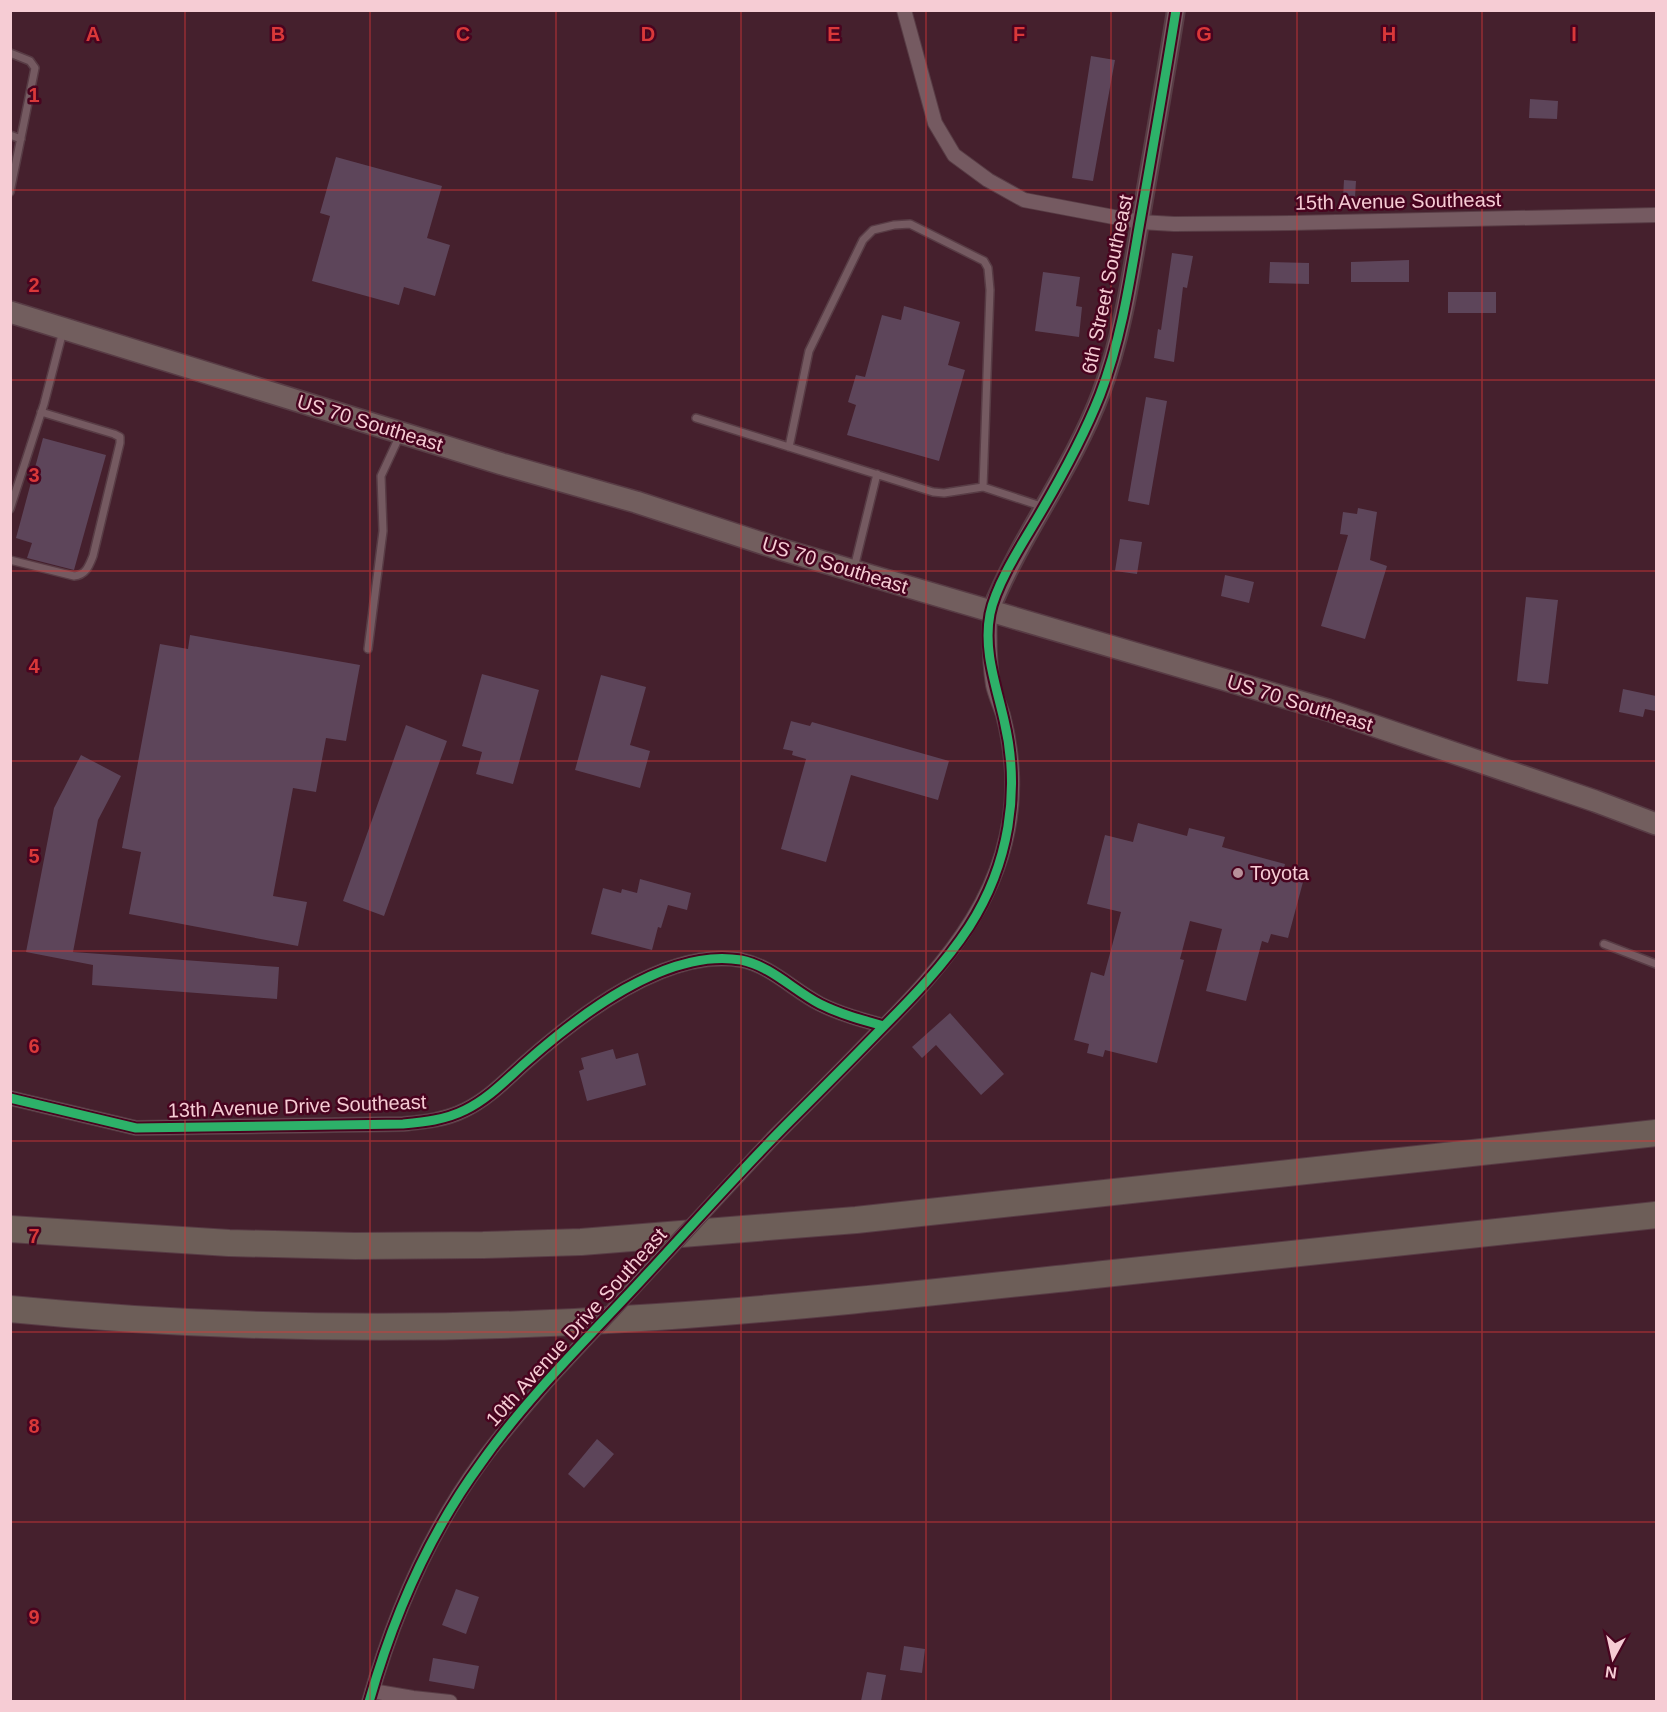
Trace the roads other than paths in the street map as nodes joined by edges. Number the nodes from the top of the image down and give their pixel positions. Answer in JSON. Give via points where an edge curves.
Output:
{"nodes":[{"id":1,"x":904,"y":10,"type":"edge"},
{"id":2,"x":1176,"y":10,"type":"edge"},
{"id":3,"x":10,"y":53,"type":"edge"},
{"id":4,"x":10,"y":135,"type":"edge"},
{"id":5,"x":21,"y":139,"type":"junction"},
{"id":6,"x":10,"y":192,"type":"edge"},
{"id":7,"x":1656,"y":215,"type":"edge"},
{"id":8,"x":1140,"y":222,"type":"junction"},
{"id":9,"x":10,"y":312,"type":"edge"},
{"id":10,"x":63,"y":328,"type":"junction"},
{"id":11,"x":42,"y":412,"type":"junction"},
{"id":12,"x":696,"y":418,"type":"dead end"},
{"id":13,"x":401,"y":433,"type":"junction"},
{"id":14,"x":789,"y":447,"type":"junction"},
{"id":15,"x":877,"y":474,"type":"junction"},
{"id":16,"x":983,"y":488,"type":"junction"},
{"id":17,"x":1044,"y":507,"type":"junction"},
{"id":18,"x":10,"y":509,"type":"edge"},
{"id":19,"x":10,"y":560,"type":"edge"},
{"id":20,"x":853,"y":571,"type":"junction"},
{"id":21,"x":990,"y":612,"type":"junction"},
{"id":22,"x":368,"y":649,"type":"dead end"},
{"id":23,"x":1656,"y":824,"type":"edge"},
{"id":24,"x":1604,"y":944,"type":"dead end"},
{"id":25,"x":1656,"y":964,"type":"edge"},
{"id":26,"x":884,"y":1026,"type":"junction"},
{"id":27,"x":10,"y":1098,"type":"edge"},
{"id":28,"x":1656,"y":1134,"type":"edge"},
{"id":29,"x":1656,"y":1215,"type":"edge"},
{"id":30,"x":10,"y":1229,"type":"edge"},
{"id":31,"x":18,"y":1310,"type":"edge"},
{"id":32,"x":371,"y":1696,"type":"edge"},
{"id":33,"x":450,"y":1701,"type":"edge"}],
"edges":[{"from":1,"to":8,"type":"street","name":"15th Avenue Southeast","via":[[935,123],[954,155],[1024,200]]},
{"from":2,"to":8,"type":"street","name":"6th Street Southeast"},
{"from":3,"to":5,"type":"lane","via":[[30,61],[35,68]]},
{"from":4,"to":5,"type":"lane"},
{"from":5,"to":6,"type":"lane"},
{"from":7,"to":8,"type":"street","name":"15th Avenue Southeast","via":[[1302,223]]},
{"from":8,"to":17,"type":"street","name":"6th Street Southeast","via":[[1107,376],[1086,427]]},
{"from":9,"to":10,"type":"main road","name":"US 70 Southeast"},
{"from":10,"to":11,"type":"lane"},
{"from":10,"to":13,"type":"main road","name":"US 70 Southeast"},
{"from":11,"to":18,"type":"lane"},
{"from":11,"to":19,"type":"lane","via":[[114,434],[120,437],[120,443],[86,572],[74,576]]},
{"from":12,"to":14,"type":"lane"},
{"from":13,"to":20,"type":"main road","name":"US 70 Southeast"},
{"from":13,"to":22,"type":"lane","via":[[381,476],[383,531]]},
{"from":14,"to":15,"type":"lane"},
{"from":14,"to":16,"type":"lane","via":[[809,351],[863,240],[873,230],[910,224],[984,261],[988,268]]},
{"from":15,"to":16,"type":"lane","via":[[933,492]]},
{"from":15,"to":20,"type":"lane"},
{"from":16,"to":17,"type":"lane"},
{"from":17,"to":21,"type":"street","name":"6th Street Southeast"},
{"from":20,"to":21,"type":"main road","name":"US 70 Southeast"},
{"from":21,"to":23,"type":"main road","name":"US 70 Southeast","via":[[1328,710]]},
{"from":21,"to":26,"type":"street","name":"10th Avenue Drive Southeast","via":[[990,665],[1012,774],[1005,843],[987,894],[966,931],[933,975]]},
{"from":24,"to":25,"type":"lane"},
{"from":26,"to":27,"type":"street","name":"13th Avenue Drive Southeast","via":[[822,1005],[756,964],[706,959],[654,974],[619,993],[550,1042],[487,1097],[464,1110],[426,1122],[136,1128]]},
{"from":26,"to":32,"type":"street","name":"10th Avenue Drive Southeast","bridge":true,"via":[[774,1137],[513,1420],[439,1529],[404,1601]]},
{"from":28,"to":30,"type":"highway","via":[[856,1220],[581,1242],[355,1246],[229,1243]]},
{"from":29,"to":31,"type":"highway","via":[[978,1288],[656,1317],[361,1326],[204,1322]]},
{"from":32,"to":33,"type":"street"}]}
